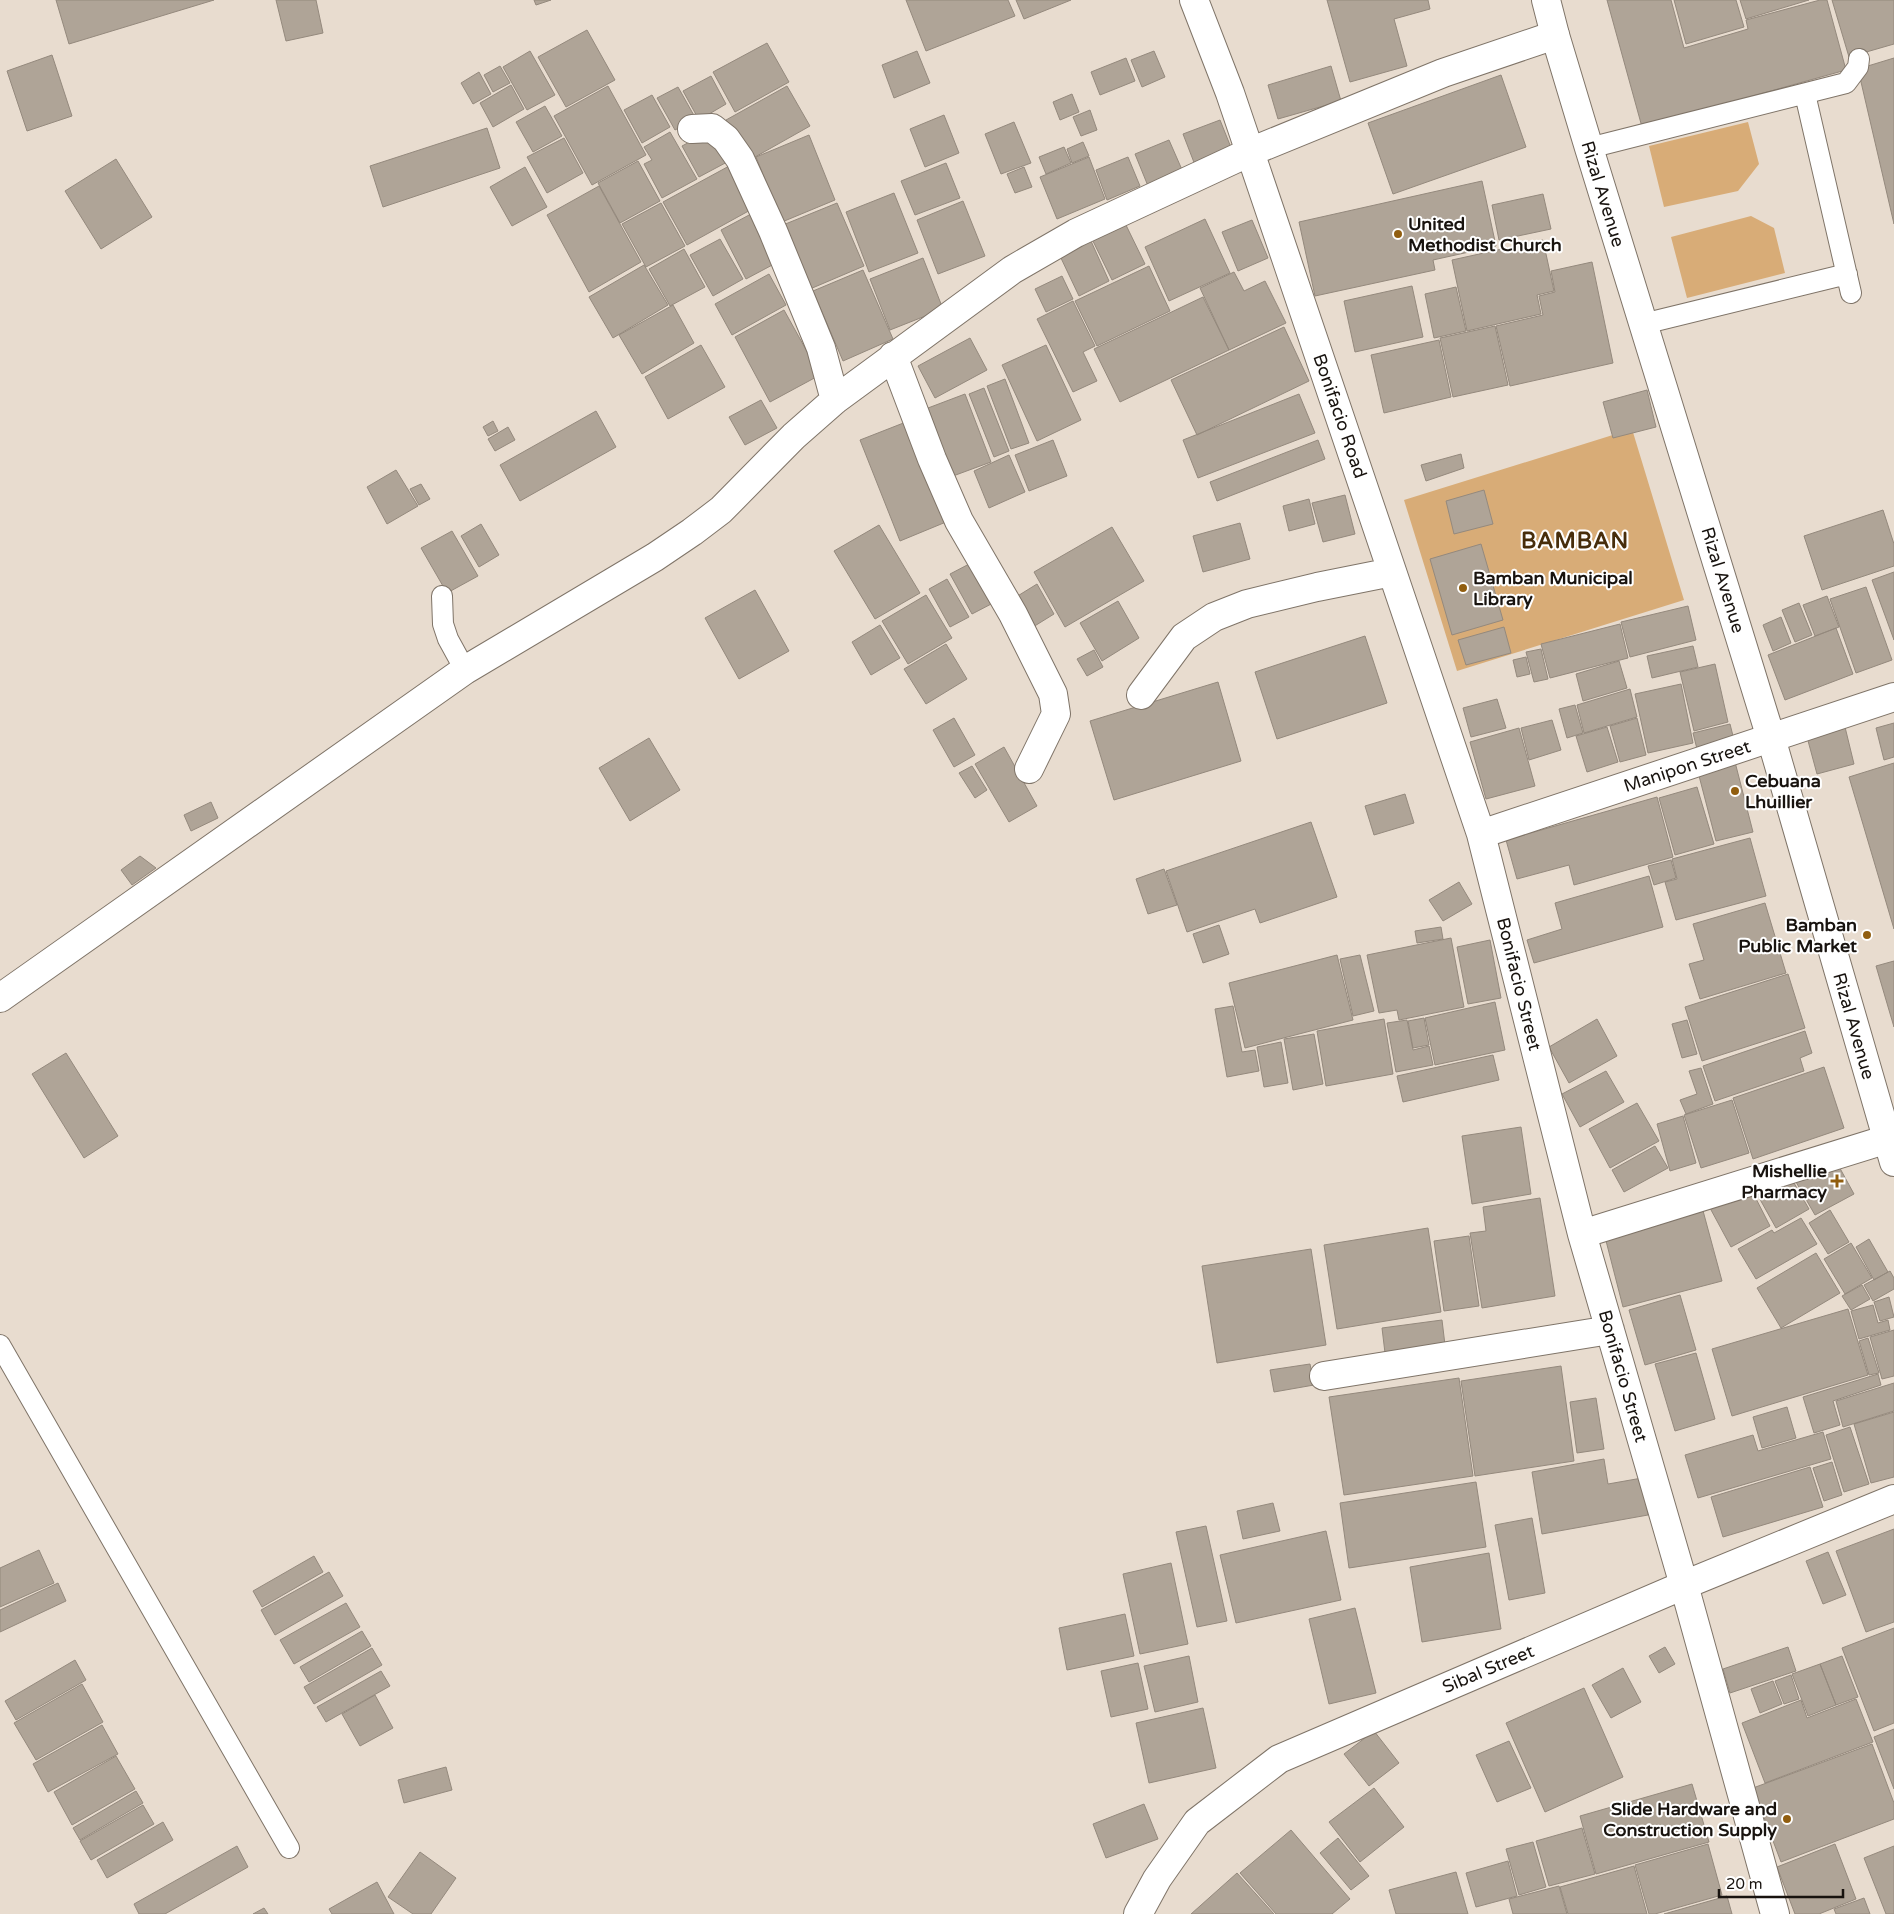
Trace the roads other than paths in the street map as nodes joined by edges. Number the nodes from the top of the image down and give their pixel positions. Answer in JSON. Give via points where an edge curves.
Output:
{"nodes":[{"id":1,"x":1194,"y":0,"type":"edge"},
{"id":2,"x":1546,"y":0,"type":"edge"},
{"id":3,"x":1554,"y":35,"type":"junction"},
{"id":4,"x":1859,"y":59,"type":"dead end"},
{"id":5,"x":1805,"y":94,"type":"junction"},
{"id":6,"x":692,"y":129,"type":"dead end"},
{"id":7,"x":1589,"y":148,"type":"junction"},
{"id":8,"x":1250,"y":152,"type":"junction"},
{"id":9,"x":1643,"y":324,"type":"junction"},
{"id":10,"x":894,"y":356,"type":"junction"},
{"id":11,"x":835,"y":400,"type":"junction"},
{"id":12,"x":1392,"y":572,"type":"junction"},
{"id":13,"x":442,"y":596,"type":"dead end"},
{"id":14,"x":465,"y":670,"type":"junction"},
{"id":15,"x":1140,"y":695,"type":"dead end"},
{"id":16,"x":1894,"y":696,"type":"edge"},
{"id":17,"x":1772,"y":738,"type":"junction"},
{"id":18,"x":1029,"y":769,"type":"dead end"},
{"id":19,"x":1481,"y":834,"type":"junction"},
{"id":20,"x":0,"y":998,"type":"edge"},
{"id":21,"x":1892,"y":1146,"type":"edge"},
{"id":22,"x":1582,"y":1234,"type":"junction"},
{"id":23,"x":1610,"y":1330,"type":"junction"},
{"id":24,"x":0,"y":1345,"type":"edge"},
{"id":25,"x":1324,"y":1376,"type":"dead end"},
{"id":26,"x":1894,"y":1498,"type":"edge"},
{"id":27,"x":1684,"y":1585,"type":"junction"},
{"id":28,"x":289,"y":1848,"type":"dead end"},
{"id":29,"x":1138,"y":1914,"type":"edge"},
{"id":30,"x":1776,"y":1914,"type":"edge"}],
"edges":[{"from":1,"to":8,"type":"street","name":"Bonifacio Road"},
{"from":2,"to":3,"type":"street","name":"Rizal Avenue"},
{"from":3,"to":7,"type":"street","name":"Rizal Avenue"},
{"from":3,"to":8,"type":"street","via":[[1443,73]]},
{"from":4,"to":5,"type":"lane","via":[[1858,67],[1846,83]]},
{"from":5,"to":7,"type":"lane"},
{"from":5,"to":9,"type":"lane","via":[[1849,283]]},
{"from":6,"to":11,"type":"street","via":[[712,128],[726,139],[740,159],[817,338]]},
{"from":7,"to":9,"type":"street","name":"Rizal Avenue"},
{"from":8,"to":10,"type":"street","via":[[1076,233],[1012,270]]},
{"from":8,"to":12,"type":"street","name":"Bonifacio Road"},
{"from":9,"to":17,"type":"street","name":"Rizal Avenue"},
{"from":10,"to":11,"type":"street"},
{"from":10,"to":18,"type":"street","via":[[932,460],[959,520],[1013,614],[1053,694],[1056,714]]},
{"from":11,"to":14,"type":"street","via":[[794,436],[721,510],[692,532]]},
{"from":12,"to":15,"type":"street","via":[[1247,604],[1214,617],[1184,637]]},
{"from":12,"to":19,"type":"street","name":"Bonifacio Road"},
{"from":13,"to":14,"type":"lane","via":[[442,624]]},
{"from":14,"to":20,"type":"street"},
{"from":16,"to":17,"type":"street","name":"Manipon Street"},
{"from":17,"to":19,"type":"street","name":"Manipon Street"},
{"from":17,"to":21,"type":"street","name":"Rizal Avenue"},
{"from":19,"to":22,"type":"street","name":"Bonifacio Street"},
{"from":21,"to":22,"type":"street"},
{"from":22,"to":23,"type":"street","name":"Bonifacio Street"},
{"from":23,"to":25,"type":"street"},
{"from":23,"to":27,"type":"street","name":"Bonifacio Street"},
{"from":24,"to":28,"type":"lane"},
{"from":26,"to":27,"type":"street","name":"Sibal Street"},
{"from":27,"to":29,"type":"street","name":"Sibal Street","via":[[1278,1759],[1197,1822],[1157,1878]]},
{"from":27,"to":30,"type":"street","name":"Bonifacio Street"}]}
